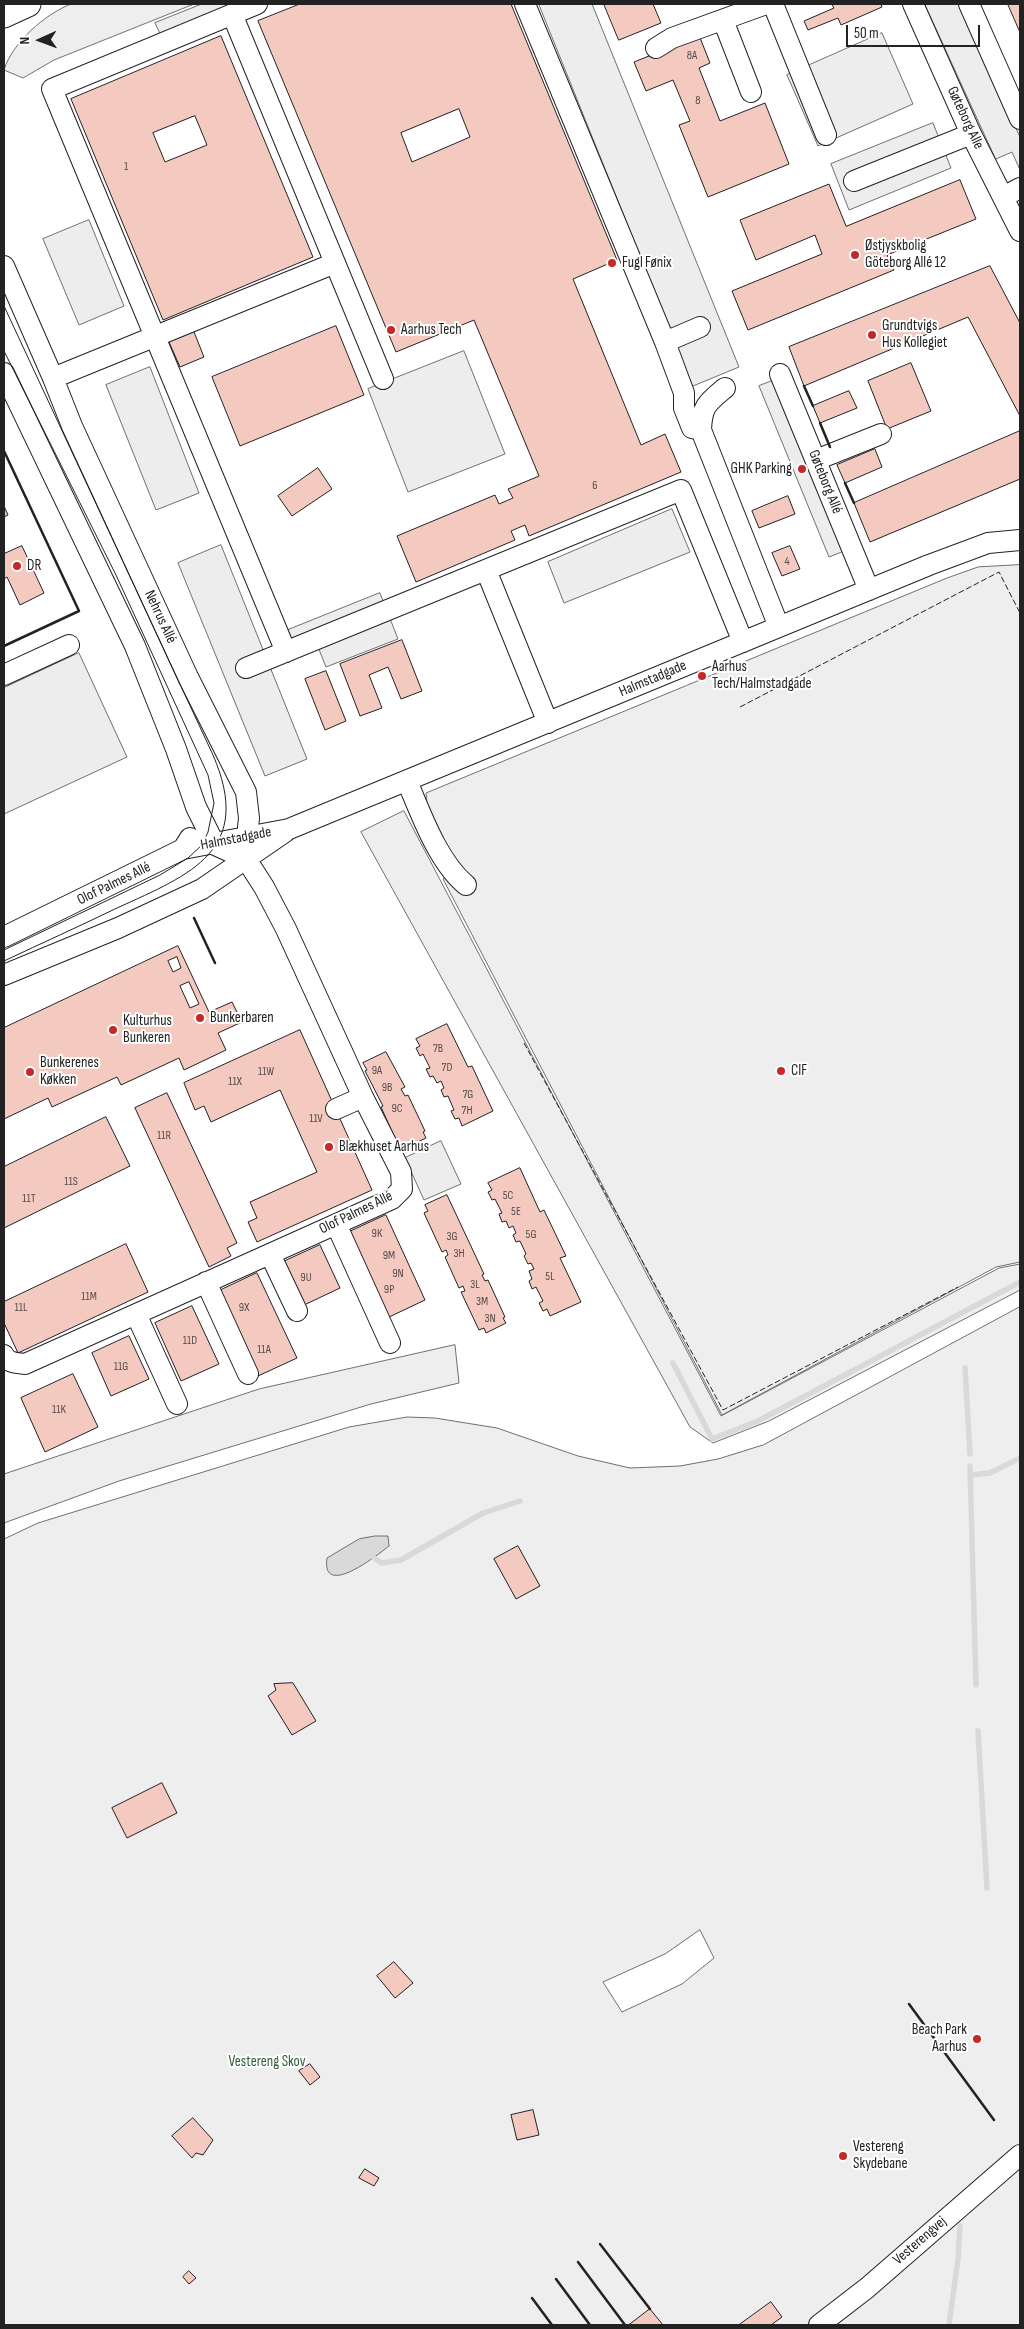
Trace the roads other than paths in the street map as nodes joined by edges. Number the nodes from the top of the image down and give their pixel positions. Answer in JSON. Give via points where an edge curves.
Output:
{"nodes":[{"id":1,"x":28,"y":4,"type":"edge"},
{"id":2,"x":257,"y":4,"type":"edge"},
{"id":3,"x":525,"y":4,"type":"edge"},
{"id":4,"x":766,"y":4,"type":"edge"},
{"id":5,"x":773,"y":4,"type":"edge"},
{"id":6,"x":913,"y":4,"type":"edge"},
{"id":7,"x":969,"y":4,"type":"edge"},
{"id":8,"x":232,"y":14,"type":"junction"},
{"id":9,"x":4,"y":16,"type":"edge"},
{"id":10,"x":723,"y":20,"type":"junction"},
{"id":11,"x":656,"y":48,"type":"dead end"},
{"id":12,"x":1014,"y":91,"type":"edge"},
{"id":13,"x":751,"y":92,"type":"dead end"},
{"id":14,"x":1020,"y":119,"type":"edge"},
{"id":15,"x":971,"y":134,"type":"junction"},
{"id":16,"x":826,"y":135,"type":"dead end"},
{"id":17,"x":854,"y":181,"type":"dead end"},
{"id":18,"x":1012,"y":193,"type":"edge"},
{"id":19,"x":1020,"y":231,"type":"edge"},
{"id":20,"x":335,"y":262,"type":"junction"},
{"id":21,"x":4,"y":266,"type":"edge"},
{"id":22,"x":700,"y":327,"type":"dead end"},
{"id":23,"x":155,"y":337,"type":"junction"},
{"id":24,"x":665,"y":342,"type":"junction"},
{"id":25,"x":4,"y":373,"type":"edge"},
{"id":26,"x":780,"y":374,"type":"dead end"},
{"id":27,"x":53,"y":378,"type":"junction"},
{"id":28,"x":384,"y":380,"type":"dead end"},
{"id":29,"x":725,"y":388,"type":"dead end"},
{"id":30,"x":701,"y":430,"type":"junction"},
{"id":31,"x":881,"y":434,"type":"dead end"},
{"id":32,"x":816,"y":460,"type":"junction"},
{"id":33,"x":1020,"y":540,"type":"edge"},
{"id":34,"x":486,"y":570,"type":"junction"},
{"id":35,"x":869,"y":590,"type":"junction"},
{"id":36,"x":779,"y":627,"type":"junction"},
{"id":37,"x":743,"y":642,"type":"junction"},
{"id":38,"x":69,"y":645,"type":"dead end"},
{"id":39,"x":286,"y":652,"type":"junction"},
{"id":40,"x":246,"y":668,"type":"dead end"},
{"id":41,"x":4,"y":675,"type":"edge"},
{"id":42,"x":548,"y":723,"type":"junction"},
{"id":43,"x":407,"y":781,"type":"junction"},
{"id":44,"x":196,"y":807,"type":"junction"},
{"id":45,"x":289,"y":829,"type":"junction"},
{"id":46,"x":246,"y":836,"type":"junction"},
{"id":47,"x":214,"y":842,"type":"junction"},
{"id":48,"x":183,"y":849,"type":"junction"},
{"id":49,"x":246,"y":859,"type":"junction"},
{"id":50,"x":466,"y":885,"type":"dead end"},
{"id":51,"x":4,"y":937,"type":"edge"},
{"id":52,"x":4,"y":975,"type":"edge"},
{"id":53,"x":363,"y":1096,"type":"junction"},
{"id":54,"x":336,"y":1109,"type":"dead end"},
{"id":55,"x":336,"y":1224,"type":"junction"},
{"id":56,"x":270,"y":1254,"type":"junction"},
{"id":57,"x":206,"y":1282,"type":"junction"},
{"id":58,"x":297,"y":1311,"type":"dead end"},
{"id":59,"x":136,"y":1314,"type":"junction"},
{"id":60,"x":390,"y":1343,"type":"dead end"},
{"id":61,"x":4,"y":1355,"type":"edge"},
{"id":62,"x":248,"y":1374,"type":"dead end"},
{"id":63,"x":178,"y":1404,"type":"dead end"},
{"id":64,"x":1020,"y":2155,"type":"edge"},
{"id":65,"x":819,"y":2325,"type":"edge"}],
"edges":[{"from":1,"to":9,"type":"main road"},
{"from":2,"to":8,"type":"street"},
{"from":3,"to":24,"type":"street"},
{"from":4,"to":10,"type":"street"},
{"from":5,"to":16,"type":"street"},
{"from":6,"to":15,"type":"street","name":"Gøteborg Alle"},
{"from":7,"to":12,"type":"street"},
{"from":8,"to":20,"type":"street"},
{"from":8,"to":23,"type":"street","via":[[52,88]]},
{"from":10,"to":11,"type":"street","via":[[672,38]]},
{"from":10,"to":13,"type":"street"},
{"from":12,"to":14,"type":"street"},
{"from":15,"to":17,"type":"street"},
{"from":15,"to":18,"type":"street","name":"Gøteborg Alle"},
{"from":18,"to":19,"type":"street","name":"Gøteborg Alle"},
{"from":20,"to":23,"type":"street"},
{"from":20,"to":28,"type":"street"},
{"from":21,"to":27,"type":"street","name":"Nehrus Allé"},
{"from":22,"to":24,"type":"street"},
{"from":23,"to":27,"type":"street"},
{"from":23,"to":39,"type":"street"},
{"from":24,"to":30,"type":"street","via":[[684,393],[686,414],[692,428]]},
{"from":25,"to":44,"type":"street","via":[[135,646]]},
{"from":26,"to":32,"type":"street","name":"Gøteborg Allé"},
{"from":27,"to":46,"type":"street","name":"Nehrus Allé","via":[[188,678],[246,792],[249,818]]},
{"from":29,"to":30,"type":"street","via":[[707,403],[702,413]]},
{"from":30,"to":36,"type":"street"},
{"from":31,"to":32,"type":"street"},
{"from":32,"to":35,"type":"street","name":"Gøteborg Allé"},
{"from":33,"to":35,"type":"street","name":"Halmstadgade","via":[[976,547]]},
{"from":34,"to":37,"type":"street","via":[[681,490]]},
{"from":34,"to":39,"type":"street"},
{"from":34,"to":42,"type":"street"},
{"from":35,"to":36,"type":"street","name":"Halmstadgade"},
{"from":36,"to":37,"type":"street","name":"Halmstadgade"},
{"from":37,"to":42,"type":"street","name":"Halmstadgade"},
{"from":38,"to":41,"type":"street"},
{"from":39,"to":40,"type":"street"},
{"from":42,"to":43,"type":"street","name":"Halmstadgade"},
{"from":43,"to":45,"type":"street","name":"Halmstadgade"},
{"from":43,"to":50,"type":"street","via":[[452,874]]},
{"from":44,"to":47,"type":"street"},
{"from":44,"to":48,"type":"street","via":[[194,828]]},
{"from":45,"to":46,"type":"street","name":"Halmstadgade"},
{"from":45,"to":49,"type":"street","name":"Halmstadgade"},
{"from":46,"to":47,"type":"street","name":"Halmstadgade"},
{"from":46,"to":49,"type":"street","name":"Nehrus Allé"},
{"from":47,"to":48,"type":"street","name":"Halmstadgade"},
{"from":47,"to":49,"type":"street"},
{"from":48,"to":51,"type":"street","name":"Olof Palmes Allé"},
{"from":49,"to":52,"type":"street","via":[[185,898]]},
{"from":49,"to":53,"type":"street","name":"Olof Palmes Allé","via":[[286,929]]},
{"from":53,"to":54,"type":"street"},
{"from":53,"to":55,"type":"street","name":"Olof Palmes Allé","via":[[401,1172],[402,1189],[392,1199]]},
{"from":55,"to":56,"type":"street","name":"Olof Palmes Allé"},
{"from":55,"to":60,"type":"street"},
{"from":56,"to":57,"type":"street","name":"Olof Palmes Allé"},
{"from":56,"to":58,"type":"street"},
{"from":57,"to":59,"type":"street","name":"Olof Palmes Allé"},
{"from":57,"to":62,"type":"street"},
{"from":59,"to":61,"type":"street","name":"Olof Palmes Allé","via":[[25,1364],[14,1363]]},
{"from":59,"to":63,"type":"street"},
{"from":64,"to":65,"type":"street","name":"Vesterengvej","via":[[867,2288]]}]}
